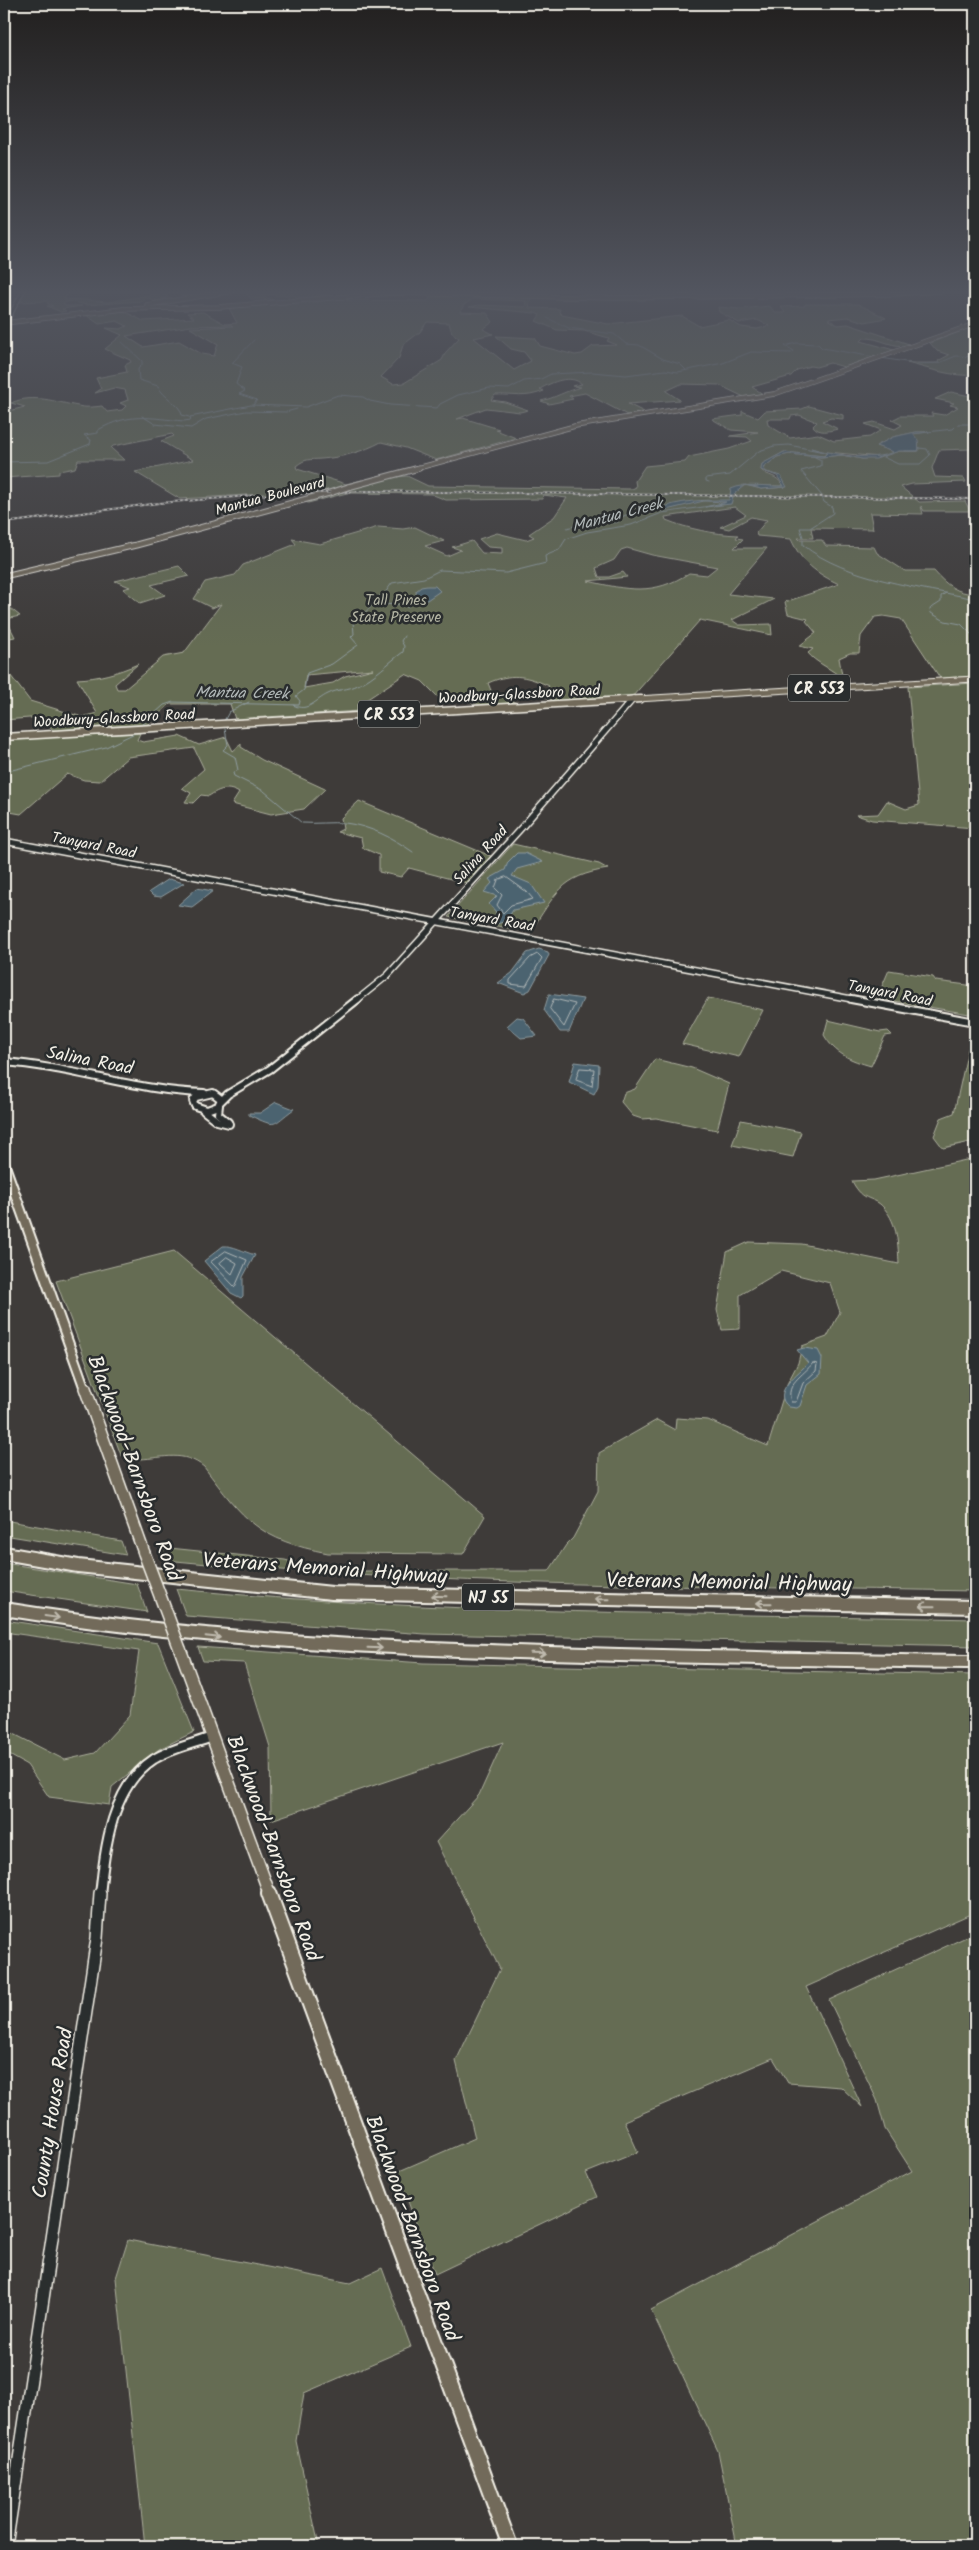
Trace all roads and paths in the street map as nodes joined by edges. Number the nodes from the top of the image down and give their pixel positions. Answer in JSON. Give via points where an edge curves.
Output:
{"nodes":[{"id":1,"x":677,"y":410,"type":"edge"},
{"id":2,"x":4,"y":576,"type":"edge"},
{"id":3,"x":975,"y":679,"type":"edge"},
{"id":4,"x":642,"y":690,"type":"dead end"},
{"id":5,"x":654,"y":698,"type":"junction"},
{"id":6,"x":633,"y":699,"type":"junction"},
{"id":7,"x":132,"y":729,"type":"joint"},
{"id":8,"x":4,"y":737,"type":"edge"},
{"id":9,"x":4,"y":841,"type":"edge"},
{"id":10,"x":436,"y":922,"type":"junction"},
{"id":11,"x":975,"y":1022,"type":"edge"},
{"id":12,"x":4,"y":1062,"type":"edge"},
{"id":13,"x":238,"y":1088,"type":"junction"},
{"id":14,"x":169,"y":1092,"type":"junction"},
{"id":15,"x":204,"y":1093,"type":"junction"},
{"id":16,"x":213,"y":1093,"type":"junction"},
{"id":17,"x":193,"y":1102,"type":"junction"},
{"id":18,"x":220,"y":1103,"type":"junction"},
{"id":19,"x":201,"y":1109,"type":"junction"},
{"id":20,"x":4,"y":1163,"type":"edge"},
{"id":21,"x":4,"y":1553,"type":"edge"},
{"id":22,"x":144,"y":1553,"type":"joint"},
{"id":23,"x":975,"y":1607,"type":"edge"},
{"id":24,"x":4,"y":1609,"type":"edge"},
{"id":25,"x":180,"y":1649,"type":"joint"},
{"id":26,"x":975,"y":1662,"type":"edge"},
{"id":27,"x":212,"y":1737,"type":"junction"},
{"id":28,"x":6,"y":2546,"type":"edge"},
{"id":29,"x":510,"y":2546,"type":"edge"}],
"edges":[{"from":1,"to":2,"type":"main road","name":"Mantua Boulevard","bridge":true,"via":[[575,426],[156,540]]},
{"from":3,"to":5,"type":"main road","name":"Woodbury-Glassboro Road","number":"CR 553"},
{"from":4,"to":5,"type":"main road","via":[[644,696]]},
{"from":5,"to":6,"type":"main road","name":"Woodbury-Glassboro Road","number":"CR 553"},
{"from":6,"to":7,"type":"main road","name":"Woodbury-Glassboro Road","number":"CR 553"},
{"from":6,"to":10,"type":"street","name":"Salina Road"},
{"from":7,"to":8,"type":"main road","name":"Woodbury-Glassboro Road","number":"CR 553"},
{"from":9,"to":10,"type":"street","name":"Tanyard Road"},
{"from":10,"to":11,"type":"street","name":"Tanyard Road"},
{"from":10,"to":13,"type":"street","name":"Salina Road","via":[[388,975],[270,1070]]},
{"from":12,"to":14,"type":"street","name":"Salina Road","via":[[39,1065]]},
{"from":13,"to":16,"type":"street"},
{"from":13,"to":18,"type":"street"},
{"from":14,"to":15,"type":"street"},
{"from":14,"to":17,"type":"street"},
{"from":15,"to":16,"type":"street"},
{"from":15,"to":17,"type":"street"},
{"from":16,"to":18,"type":"street","via":[[220,1096]]},
{"from":17,"to":19,"type":"street"},
{"from":18,"to":19,"type":"street","via":[[212,1109]]},
{"from":18,"to":19,"type":"street","via":[[218,1114],[229,1124],[217,1121]]},
{"from":20,"to":22,"type":"main road","name":"Blackwood-Barnsboro Road"},
{"from":23,"to":21,"type":"highway","name":"Veterans Memorial Highway","number":"NJ 55","one_way":true,"via":[[332,1593],[78,1566]]},
{"from":22,"to":25,"type":"main road","name":"Blackwood-Barnsboro Road","bridge":true},
{"from":24,"to":26,"type":"highway","one_way":true,"via":[[139,1629],[359,1648]]},
{"from":25,"to":27,"type":"main road","name":"Blackwood-Barnsboro Road"},
{"from":27,"to":28,"type":"street","name":"County House Road","via":[[157,1758],[141,1770],[130,1782],[112,1830],[98,1906],[97,1938]]},
{"from":27,"to":29,"type":"main road","name":"Blackwood-Barnsboro Road"}]}
